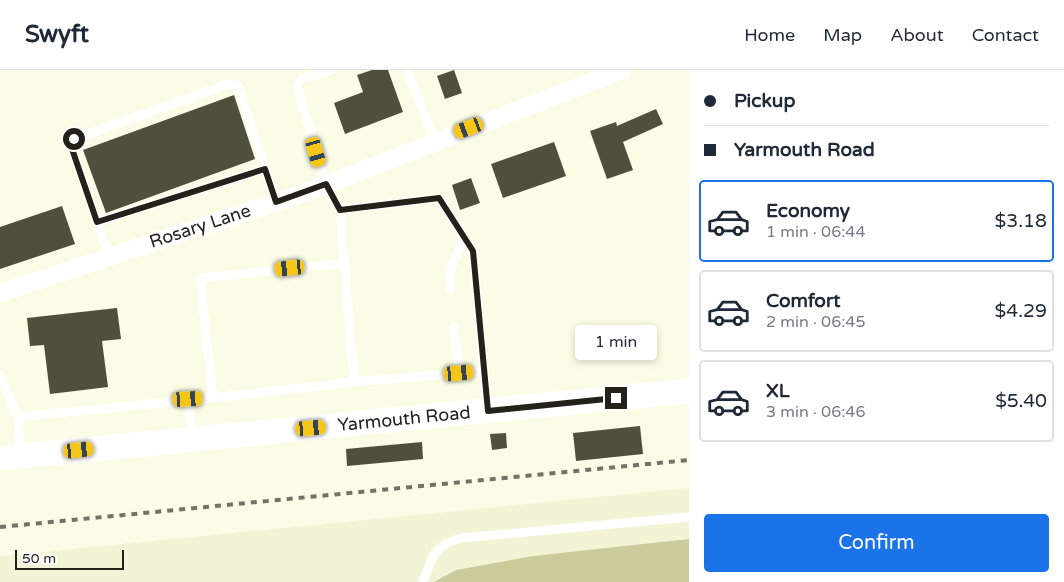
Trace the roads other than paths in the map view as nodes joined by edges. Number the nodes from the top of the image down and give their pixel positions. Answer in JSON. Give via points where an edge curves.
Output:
{"nodes":[{"id":1,"x":332,"y":70,"type":"edge"},
{"id":2,"x":408,"y":70,"type":"edge"},
{"id":3,"x":622,"y":70,"type":"edge"},
{"id":4,"x":435,"y":141,"type":"junction"},
{"id":5,"x":265,"y":169,"type":"junction"},
{"id":6,"x":326,"y":184,"type":"junction"},
{"id":7,"x":276,"y":202,"type":"junction"},
{"id":8,"x":340,"y":210,"type":"junction"},
{"id":9,"x":97,"y":222,"type":"junction"},
{"id":10,"x":464,"y":238,"type":"junction"},
{"id":11,"x":109,"y":256,"type":"junction"},
{"id":12,"x":344,"y":263,"type":"junction"},
{"id":13,"x":450,"y":289,"type":"dead end"},
{"id":14,"x":0,"y":292,"type":"edge"},
{"id":15,"x":454,"y":327,"type":"dead end"},
{"id":16,"x":484,"y":371,"type":"junction"},
{"id":17,"x":459,"y":373,"type":"junction"},
{"id":18,"x":0,"y":375,"type":"edge"},
{"id":19,"x":354,"y":382,"type":"junction"},
{"id":20,"x":689,"y":391,"type":"edge"},
{"id":21,"x":213,"y":398,"type":"junction"},
{"id":22,"x":188,"y":399,"type":"junction"},
{"id":23,"x":488,"y":411,"type":"junction"},
{"id":24,"x":18,"y":417,"type":"junction"},
{"id":25,"x":193,"y":439,"type":"junction"},
{"id":26,"x":11,"y":457,"type":"edge"},
{"id":27,"x":689,"y":517,"type":"edge"},
{"id":28,"x":423,"y":582,"type":"edge"}],
"edges":[{"from":1,"to":6,"type":"lane","via":[[301,79],[297,86]]},
{"from":2,"to":4,"type":"lane"},
{"from":3,"to":4,"type":"street","name":"Rosary Lane"},
{"from":4,"to":6,"type":"street","name":"Rosary Lane"},
{"from":5,"to":7,"type":"lane"},
{"from":5,"to":9,"type":"lane"},
{"from":5,"to":9,"type":"lane","via":[[238,86],[229,84],[74,139],[71,146]]},
{"from":6,"to":7,"type":"street","name":"Rosary Lane"},
{"from":6,"to":8,"type":"lane"},
{"from":7,"to":11,"type":"street","name":"Rosary Lane"},
{"from":8,"to":10,"type":"lane","via":[[439,198]]},
{"from":8,"to":12,"type":"lane"},
{"from":9,"to":11,"type":"lane"},
{"from":10,"to":13,"type":"lane","via":[[449,272]]},
{"from":10,"to":16,"type":"lane","via":[[473,251]]},
{"from":11,"to":14,"type":"street","name":"Rosary Lane"},
{"from":12,"to":19,"type":"lane"},
{"from":12,"to":21,"type":"lane","via":[[200,278]]},
{"from":15,"to":17,"type":"lane"},
{"from":16,"to":17,"type":"lane"},
{"from":16,"to":23,"type":"lane"},
{"from":17,"to":19,"type":"lane"},
{"from":18,"to":24,"type":"lane"},
{"from":19,"to":21,"type":"lane"},
{"from":20,"to":23,"type":"main road","name":"Yarmouth Road"},
{"from":21,"to":22,"type":"lane"},
{"from":22,"to":24,"type":"lane"},
{"from":22,"to":25,"type":"lane"},
{"from":23,"to":25,"type":"main road","name":"Yarmouth Road"},
{"from":24,"to":26,"type":"lane"},
{"from":25,"to":26,"type":"main road","name":"Yarmouth Road"},
{"from":27,"to":28,"type":"lane","via":[[461,538],[436,551]]}]}
